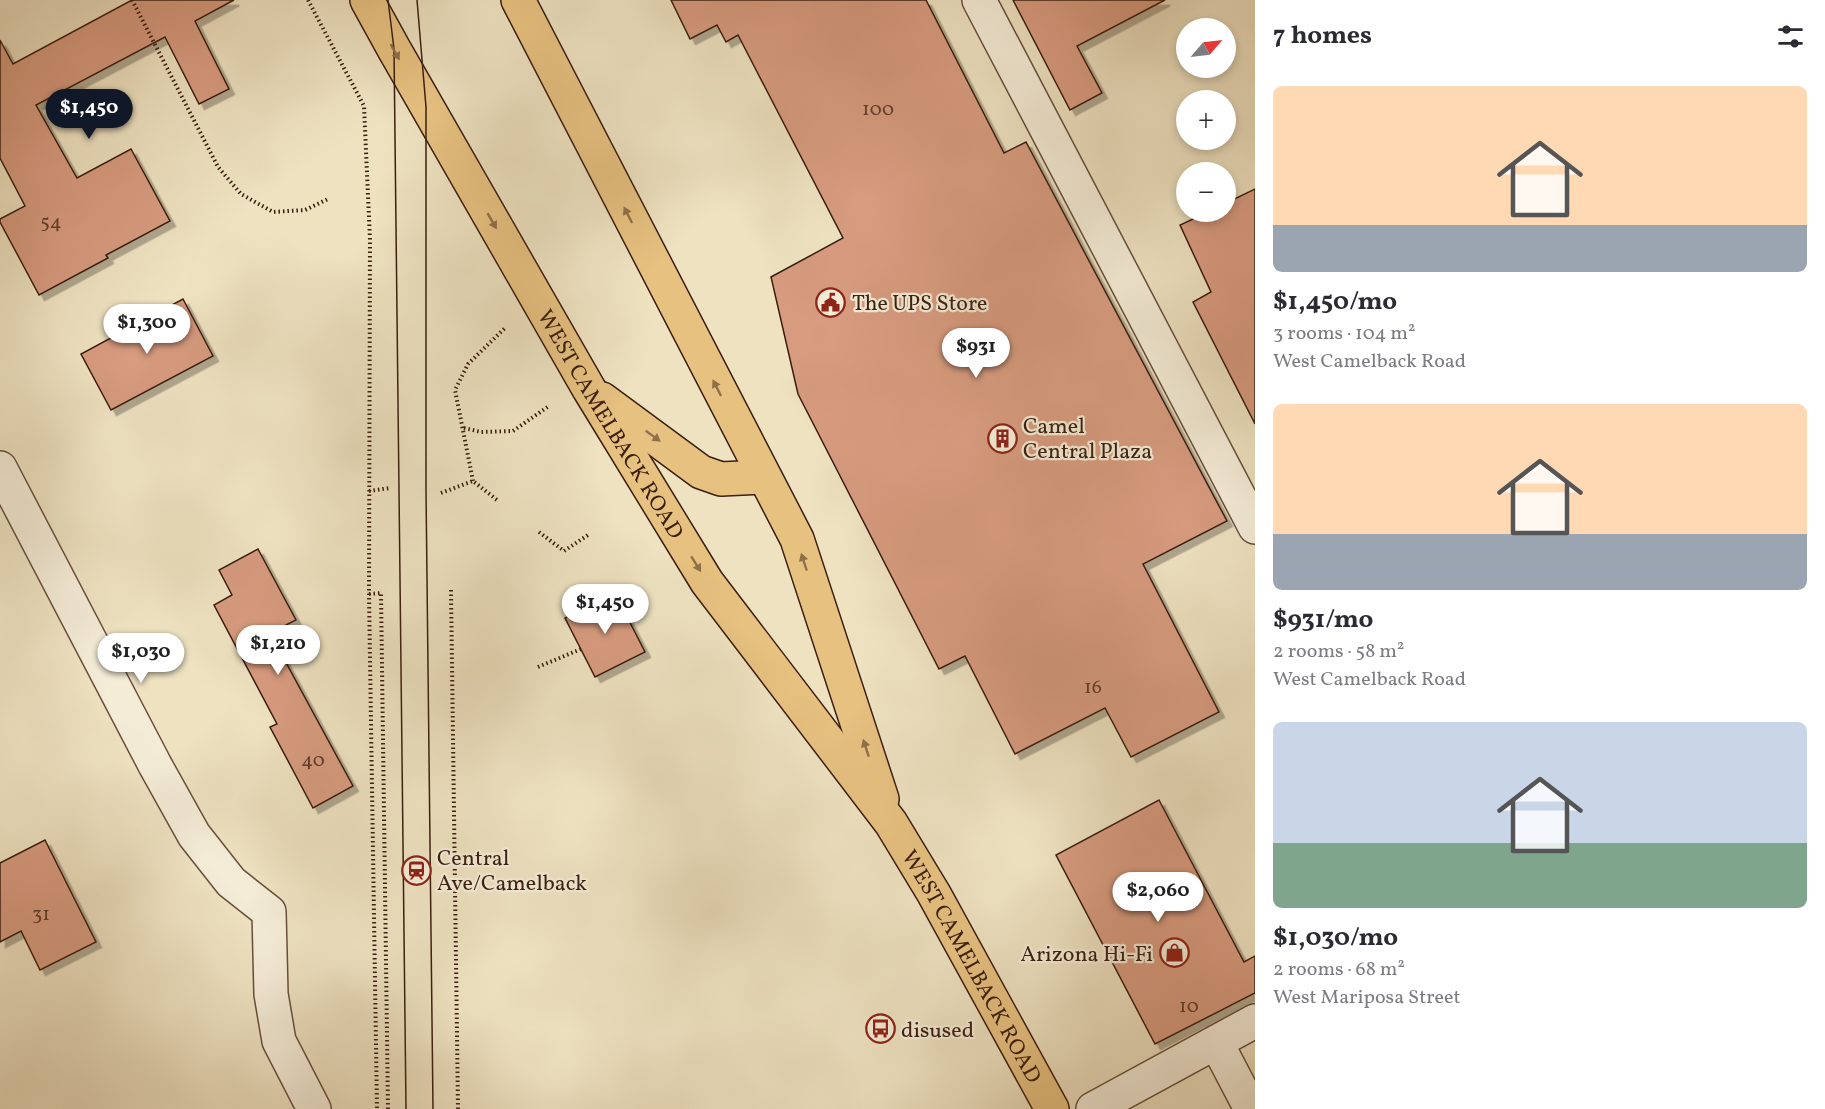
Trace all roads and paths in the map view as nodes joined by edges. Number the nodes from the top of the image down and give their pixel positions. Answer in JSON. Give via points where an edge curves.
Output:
{"nodes":[{"id":1,"x":132,"y":0,"type":"edge"},
{"id":2,"x":308,"y":0,"type":"edge"},
{"id":3,"x":368,"y":0,"type":"edge"},
{"id":4,"x":518,"y":0,"type":"edge"},
{"id":5,"x":979,"y":0,"type":"edge"},
{"id":6,"x":328,"y":199,"type":"dead end"},
{"id":7,"x":505,"y":328,"type":"dead end"},
{"id":8,"x":589,"y":389,"type":"junction"},
{"id":9,"x":549,"y":406,"type":"dead end"},
{"id":10,"x":464,"y":428,"type":"junction"},
{"id":11,"x":0,"y":468,"type":"edge"},
{"id":12,"x":763,"y":477,"type":"junction"},
{"id":13,"x":473,"y":482,"type":"junction"},
{"id":14,"x":390,"y":488,"type":"dead end"},
{"id":15,"x":369,"y":490,"type":"junction"},
{"id":16,"x":441,"y":493,"type":"dead end"},
{"id":17,"x":497,"y":500,"type":"dead end"},
{"id":18,"x":1255,"y":527,"type":"edge"},
{"id":19,"x":539,"y":532,"type":"dead end"},
{"id":20,"x":588,"y":535,"type":"dead end"},
{"id":21,"x":451,"y":590,"type":"dead end"},
{"id":22,"x":369,"y":594,"type":"junction"},
{"id":23,"x":581,"y":649,"type":"dead end"},
{"id":24,"x":538,"y":667,"type":"dead end"},
{"id":25,"x":891,"y":823,"type":"junction"},
{"id":26,"x":1255,"y":1021,"type":"edge"},
{"id":27,"x":1216,"y":1042,"type":"junction"},
{"id":28,"x":314,"y":1109,"type":"edge"},
{"id":29,"x":377,"y":1109,"type":"edge"},
{"id":30,"x":388,"y":1109,"type":"edge"},
{"id":31,"x":458,"y":1109,"type":"edge"},
{"id":32,"x":1052,"y":1109,"type":"edge"},
{"id":33,"x":1093,"y":1109,"type":"edge"},
{"id":34,"x":1251,"y":1109,"type":"edge"}],
"edges":[{"from":1,"to":6,"type":"path","via":[[218,168],[241,194],[273,212],[305,210]]},
{"from":2,"to":15,"type":"path","via":[[364,106],[370,240]]},
{"from":3,"to":8,"type":"main road","name":"WEST CAMELBACK ROAD","one_way":true},
{"from":12,"to":4,"type":"main road","name":"WEST CAMELBACK ROAD","one_way":true},
{"from":5,"to":18,"type":"street"},
{"from":7,"to":10,"type":"path","via":[[468,364],[455,390]]},
{"from":8,"to":12,"type":"main road","one_way":true,"via":[[701,472],[721,479]]},
{"from":8,"to":25,"type":"main road","name":"WEST CAMELBACK ROAD","one_way":true,"via":[[707,582]]},
{"from":9,"to":10,"type":"path","via":[[513,431]]},
{"from":10,"to":13,"type":"path"},
{"from":11,"to":28,"type":"street","via":[[194,835],[231,882],[268,912],[271,994],[279,1041]]},
{"from":25,"to":12,"type":"main road","name":"WEST CAMELBACK ROAD","one_way":true,"via":[[796,539]]},
{"from":13,"to":16,"type":"path"},
{"from":13,"to":17,"type":"path"},
{"from":14,"to":15,"type":"path"},
{"from":15,"to":22,"type":"path"},
{"from":19,"to":20,"type":"path","via":[[564,551]]},
{"from":21,"to":31,"type":"path"},
{"from":22,"to":29,"type":"path"},
{"from":22,"to":30,"type":"path","via":[[381,593]]},
{"from":23,"to":24,"type":"path"},
{"from":25,"to":32,"type":"main road","name":"WEST CAMELBACK ROAD"},
{"from":26,"to":27,"type":"street"},
{"from":27,"to":33,"type":"street"},
{"from":27,"to":34,"type":"street"}]}
